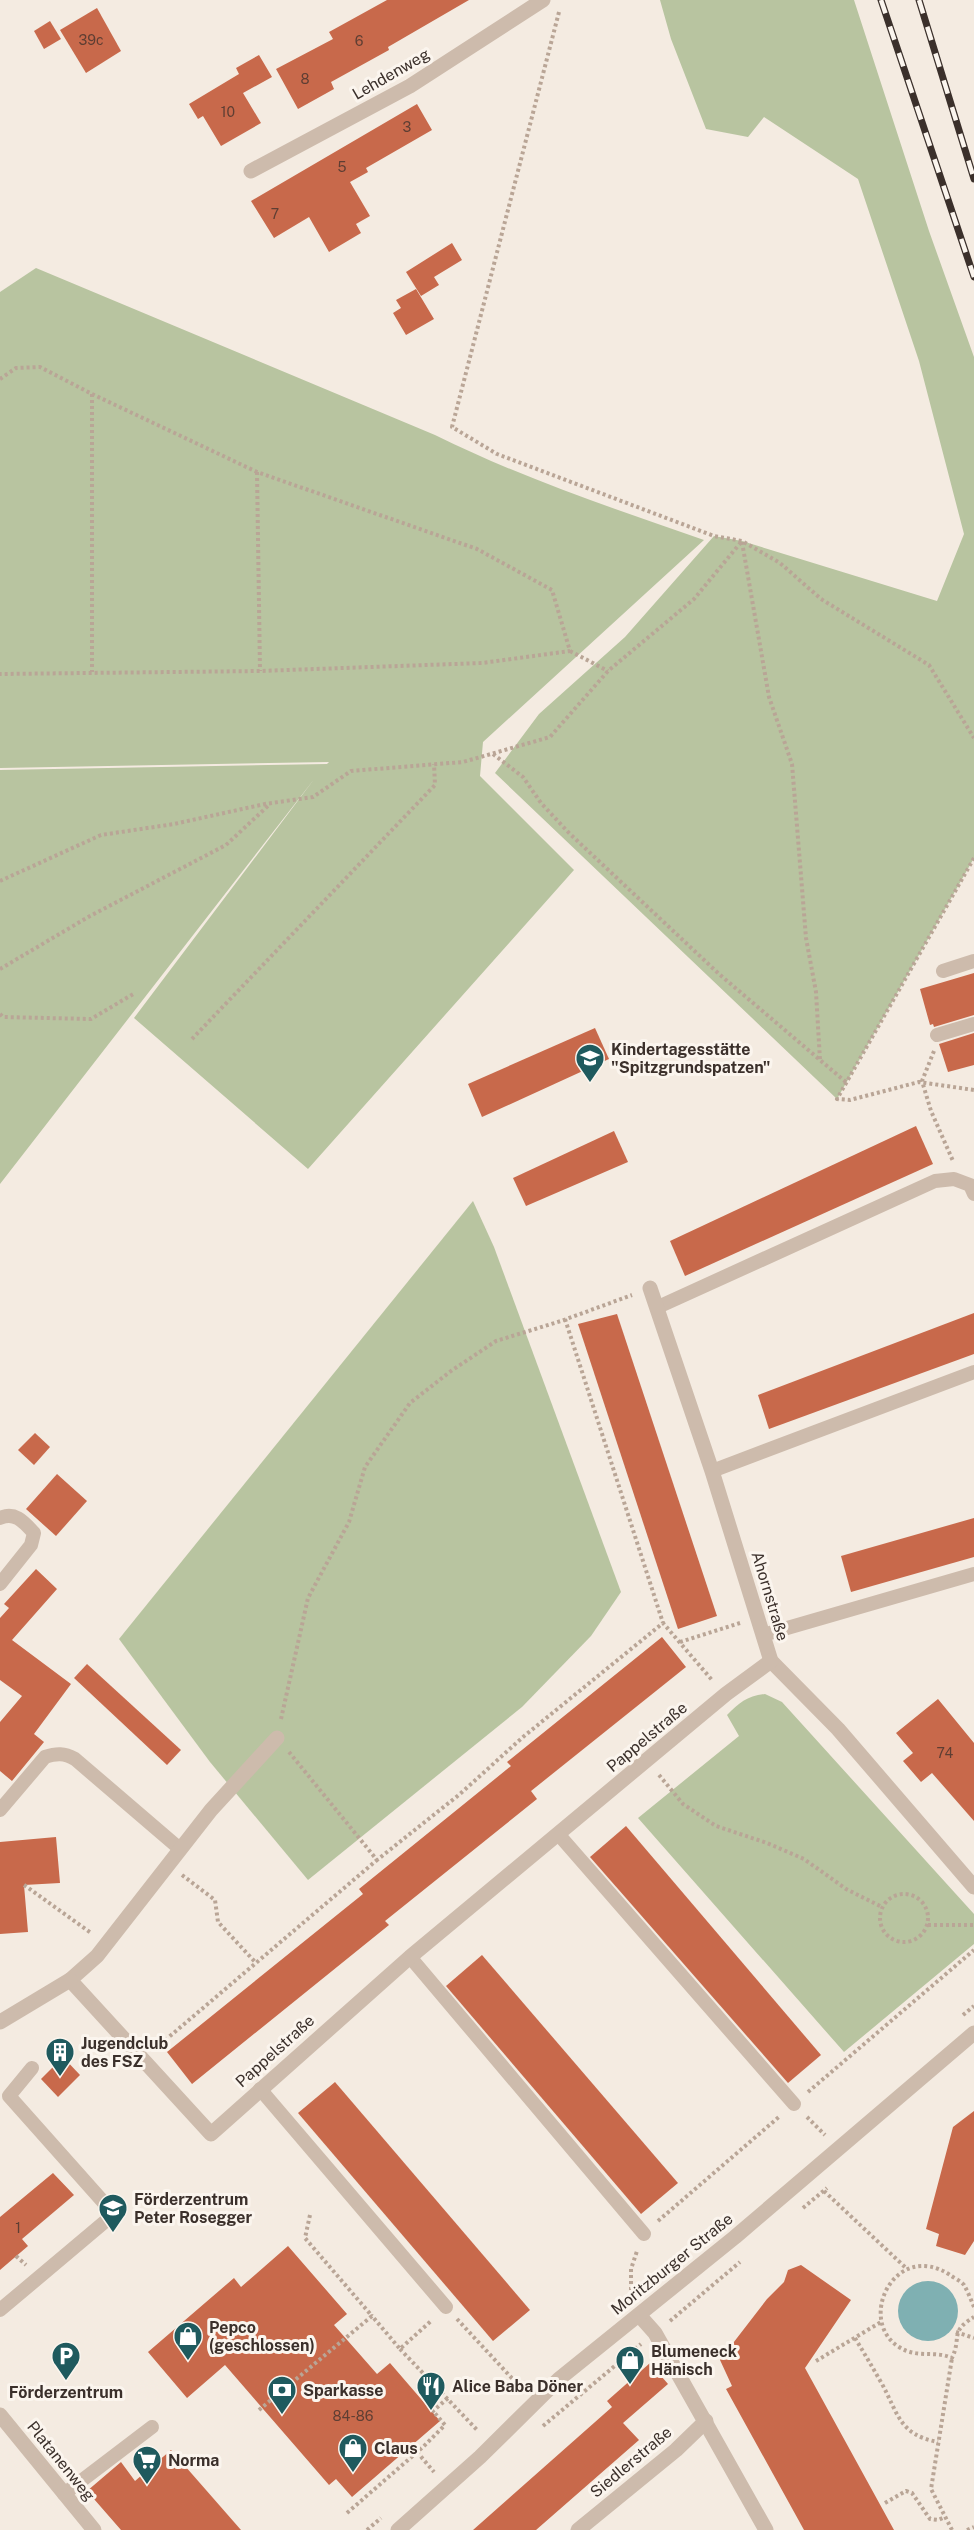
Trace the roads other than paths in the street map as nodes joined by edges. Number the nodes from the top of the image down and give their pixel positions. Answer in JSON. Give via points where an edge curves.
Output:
{"nodes":[{"id":1,"x":543,"y":0,"type":"edge"},
{"id":2,"x":250,"y":171,"type":"dead end"},
{"id":3,"x":974,"y":962,"type":"edge"},
{"id":4,"x":942,"y":971,"type":"dead end"},
{"id":5,"x":974,"y":1024,"type":"edge"},
{"id":6,"x":937,"y":1035,"type":"road end"},
{"id":7,"x":974,"y":1194,"type":"edge"},
{"id":8,"x":650,"y":1288,"type":"road end"},
{"id":9,"x":657,"y":1307,"type":"junction"},
{"id":10,"x":974,"y":1372,"type":"edge"},
{"id":11,"x":712,"y":1471,"type":"junction"},
{"id":12,"x":0,"y":1518,"type":"edge"},
{"id":13,"x":974,"y":1574,"type":"edge"},
{"id":14,"x":0,"y":1584,"type":"edge"},
{"id":15,"x":763,"y":1635,"type":"junction"},
{"id":16,"x":771,"y":1661,"type":"junction"},
{"id":17,"x":277,"y":1738,"type":"road end"},
{"id":18,"x":0,"y":1810,"type":"edge"},
{"id":19,"x":559,"y":1835,"type":"junction"},
{"id":20,"x":180,"y":1849,"type":"junction"},
{"id":21,"x":974,"y":1887,"type":"edge"},
{"id":22,"x":410,"y":1957,"type":"junction"},
{"id":23,"x":70,"y":1980,"type":"junction"},
{"id":24,"x":0,"y":2022,"type":"edge"},
{"id":25,"x":974,"y":2033,"type":"edge"},
{"id":26,"x":32,"y":2068,"type":"dead end"},
{"id":27,"x":260,"y":2089,"type":"junction"},
{"id":28,"x":4,"y":2096,"type":"edge"},
{"id":29,"x":794,"y":2104,"type":"road end"},
{"id":30,"x":644,"y":2234,"type":"road end"},
{"id":31,"x":446,"y":2307,"type":"road end"},
{"id":32,"x":0,"y":2310,"type":"edge"},
{"id":33,"x":635,"y":2310,"type":"junction"},
{"id":34,"x":0,"y":2415,"type":"edge"},
{"id":35,"x":706,"y":2421,"type":"junction"},
{"id":36,"x":153,"y":2427,"type":"dead end"},
{"id":37,"x":64,"y":2494,"type":"junction"},
{"id":38,"x":94,"y":2530,"type":"edge"},
{"id":39,"x":398,"y":2530,"type":"edge"},
{"id":40,"x":578,"y":2530,"type":"edge"},
{"id":41,"x":766,"y":2530,"type":"edge"}],
"edges":[{"from":1,"to":2,"type":"street","name":"Lehdenweg","via":[[410,86]]},
{"from":3,"to":4,"type":"lane"},
{"from":5,"to":6,"type":"lane"},
{"from":7,"to":9,"type":"lane","via":[[970,1185],[961,1181],[935,1181]]},
{"from":8,"to":9,"type":"street","name":"Ahornstraße"},
{"from":9,"to":11,"type":"street","name":"Ahornstraße"},
{"from":10,"to":11,"type":"lane"},
{"from":11,"to":15,"type":"street","name":"Ahornstraße"},
{"from":12,"to":14,"type":"lane","via":[[13,1516],[34,1533],[31,1545]]},
{"from":13,"to":15,"type":"lane"},
{"from":15,"to":16,"type":"street","name":"Ahornstraße"},
{"from":16,"to":19,"type":"street","name":"Pappelstraße","via":[[726,1694]]},
{"from":16,"to":21,"type":"street","name":"Ahornstraße","via":[[838,1728]]},
{"from":17,"to":20,"type":"street"},
{"from":18,"to":20,"type":"lane","via":[[45,1757],[65,1754]]},
{"from":19,"to":22,"type":"street","name":"Pappelstraße"},
{"from":19,"to":29,"type":"lane"},
{"from":20,"to":23,"type":"street","via":[[106,1944]]},
{"from":22,"to":27,"type":"street","name":"Pappelstraße"},
{"from":22,"to":30,"type":"lane"},
{"from":23,"to":24,"type":"street"},
{"from":23,"to":27,"type":"street","name":"Pappelstraße","via":[[211,2134]]},
{"from":25,"to":33,"type":"street","name":"Moritzburger Straße","via":[[735,2237]]},
{"from":26,"to":28,"type":"lane"},
{"from":27,"to":31,"type":"lane"},
{"from":28,"to":32,"type":"lane","via":[[114,2214]]},
{"from":33,"to":35,"type":"street","via":[[655,2333]]},
{"from":33,"to":39,"type":"street","name":"Moritzburger Straße"},
{"from":34,"to":37,"type":"street","name":"Platanenweg"},
{"from":35,"to":40,"type":"street","name":"Siedlerstraße"},
{"from":35,"to":41,"type":"street"},
{"from":36,"to":37,"type":"lane"},
{"from":37,"to":38,"type":"street","name":"Platanenweg"}]}
